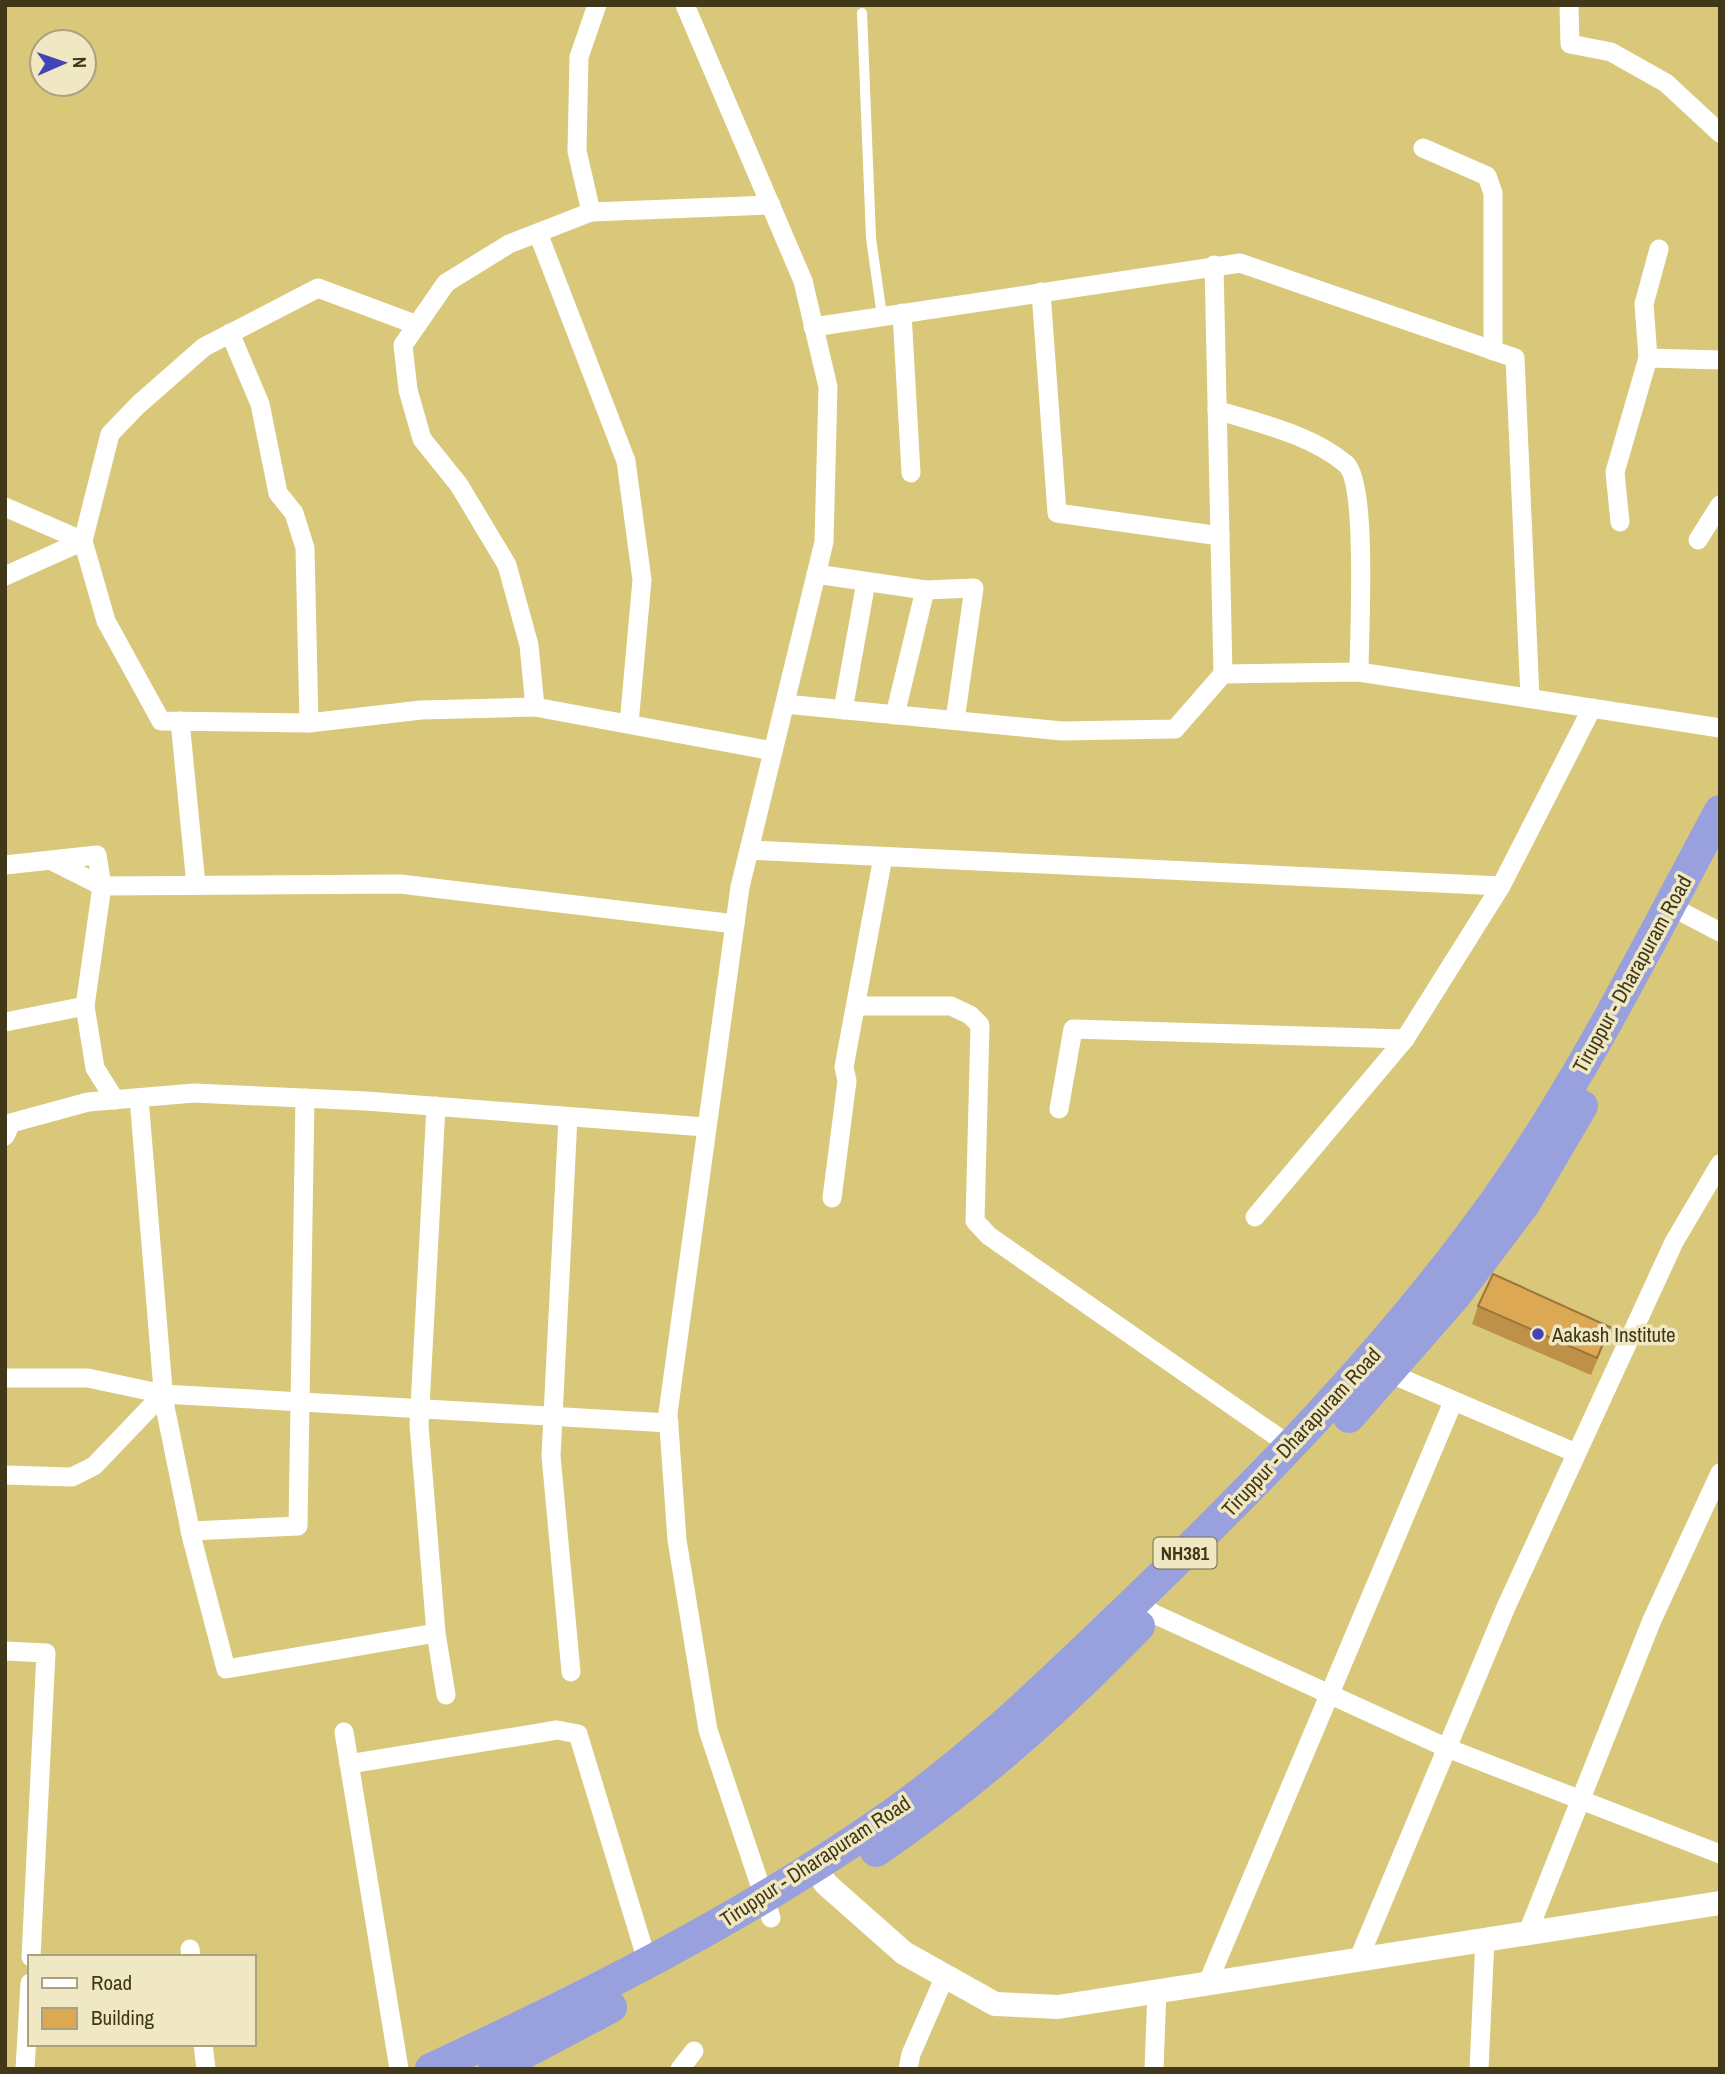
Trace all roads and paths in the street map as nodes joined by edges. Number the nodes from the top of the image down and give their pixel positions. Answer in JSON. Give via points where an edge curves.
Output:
{"nodes":[{"id":1,"x":597,"y":5,"type":"edge"},
{"id":2,"x":685,"y":5,"type":"edge"},
{"id":3,"x":1569,"y":5,"type":"edge"},
{"id":4,"x":862,"y":13,"type":"dead end"},
{"id":5,"x":1720,"y":133,"type":"edge"},
{"id":6,"x":1423,"y":148,"type":"dead end"},
{"id":7,"x":771,"y":205,"type":"junction"},
{"id":8,"x":591,"y":212,"type":"junction"},
{"id":9,"x":538,"y":233,"type":"junction"},
{"id":10,"x":1659,"y":249,"type":"dead end"},
{"id":11,"x":1214,"y":265,"type":"junction"},
{"id":12,"x":1041,"y":292,"type":"junction"},
{"id":13,"x":902,"y":313,"type":"junction"},
{"id":14,"x":882,"y":316,"type":"junction"},
{"id":15,"x":417,"y":325,"type":"junction"},
{"id":16,"x":813,"y":327,"type":"junction"},
{"id":17,"x":230,"y":333,"type":"junction"},
{"id":18,"x":1493,"y":351,"type":"junction"},
{"id":19,"x":1648,"y":358,"type":"junction"},
{"id":20,"x":1720,"y":360,"type":"edge"},
{"id":21,"x":1217,"y":410,"type":"junction"},
{"id":22,"x":911,"y":473,"type":"dead end"},
{"id":23,"x":1720,"y":505,"type":"edge"},
{"id":24,"x":5,"y":507,"type":"edge"},
{"id":25,"x":1620,"y":522,"type":"dead end"},
{"id":26,"x":1220,"y":536,"type":"junction"},
{"id":27,"x":1698,"y":540,"type":"dead end"},
{"id":28,"x":83,"y":541,"type":"junction"},
{"id":29,"x":816,"y":574,"type":"junction"},
{"id":30,"x":5,"y":576,"type":"edge"},
{"id":31,"x":866,"y":582,"type":"junction"},
{"id":32,"x":925,"y":590,"type":"junction"},
{"id":33,"x":1359,"y":672,"type":"junction"},
{"id":34,"x":1223,"y":674,"type":"junction"},
{"id":35,"x":1530,"y":698,"type":"junction"},
{"id":36,"x":785,"y":704,"type":"junction"},
{"id":37,"x":535,"y":707,"type":"junction"},
{"id":38,"x":1592,"y":708,"type":"junction"},
{"id":39,"x":843,"y":710,"type":"junction"},
{"id":40,"x":895,"y":715,"type":"junction"},
{"id":41,"x":955,"y":720,"type":"junction"},
{"id":42,"x":180,"y":721,"type":"junction"},
{"id":43,"x":309,"y":723,"type":"junction"},
{"id":44,"x":629,"y":724,"type":"junction"},
{"id":45,"x":1720,"y":728,"type":"edge"},
{"id":46,"x":773,"y":751,"type":"junction"},
{"id":47,"x":1720,"y":811,"type":"edge"},
{"id":48,"x":749,"y":850,"type":"junction"},
{"id":49,"x":1720,"y":857,"type":"edge"},
{"id":50,"x":883,"y":858,"type":"junction"},
{"id":51,"x":5,"y":865,"type":"edge"},
{"id":52,"x":196,"y":885,"type":"junction"},
{"id":53,"x":102,"y":886,"type":"junction"},
{"id":54,"x":1501,"y":887,"type":"junction"},
{"id":55,"x":1680,"y":911,"type":"junction"},
{"id":56,"x":735,"y":924,"type":"junction"},
{"id":57,"x":1720,"y":932,"type":"edge"},
{"id":58,"x":85,"y":1006,"type":"junction"},
{"id":59,"x":858,"y":1006,"type":"junction"},
{"id":60,"x":5,"y":1022,"type":"edge"},
{"id":61,"x":1405,"y":1040,"type":"junction"},
{"id":62,"x":139,"y":1098,"type":"junction"},
{"id":63,"x":305,"y":1098,"type":"junction"},
{"id":64,"x":115,"y":1100,"type":"junction"},
{"id":65,"x":436,"y":1106,"type":"junction"},
{"id":66,"x":1059,"y":1108,"type":"dead end"},
{"id":67,"x":568,"y":1116,"type":"junction"},
{"id":68,"x":705,"y":1127,"type":"junction"},
{"id":69,"x":5,"y":1136,"type":"edge"},
{"id":70,"x":1720,"y":1164,"type":"edge"},
{"id":71,"x":832,"y":1198,"type":"dead end"},
{"id":72,"x":1255,"y":1217,"type":"dead end"},
{"id":73,"x":1389,"y":1373,"type":"junction"},
{"id":74,"x":5,"y":1378,"type":"edge"},
{"id":75,"x":163,"y":1394,"type":"junction"},
{"id":76,"x":300,"y":1402,"type":"junction"},
{"id":77,"x":1453,"y":1402,"type":"junction"},
{"id":78,"x":420,"y":1409,"type":"junction"},
{"id":79,"x":553,"y":1416,"type":"junction"},
{"id":80,"x":669,"y":1423,"type":"junction"},
{"id":81,"x":1292,"y":1447,"type":"junction"},
{"id":82,"x":1576,"y":1453,"type":"junction"},
{"id":83,"x":1720,"y":1473,"type":"edge"},
{"id":84,"x":5,"y":1475,"type":"edge"},
{"id":85,"x":190,"y":1531,"type":"junction"},
{"id":86,"x":1145,"y":1606,"type":"junction"},
{"id":87,"x":436,"y":1633,"type":"junction"},
{"id":88,"x":5,"y":1651,"type":"edge"},
{"id":89,"x":571,"y":1672,"type":"dead end"},
{"id":90,"x":1330,"y":1693,"type":"junction"},
{"id":91,"x":446,"y":1695,"type":"dead end"},
{"id":92,"x":344,"y":1732,"type":"dead end"},
{"id":93,"x":1447,"y":1748,"type":"junction"},
{"id":94,"x":349,"y":1764,"type":"junction"},
{"id":95,"x":1580,"y":1800,"type":"junction"},
{"id":96,"x":1720,"y":1854,"type":"edge"},
{"id":97,"x":820,"y":1875,"type":"junction"},
{"id":98,"x":1720,"y":1903,"type":"edge"},
{"id":99,"x":768,"y":1908,"type":"junction"},
{"id":100,"x":1528,"y":1932,"type":"junction"},
{"id":101,"x":1485,"y":1938,"type":"junction"},
{"id":102,"x":31,"y":1955,"type":"edge"},
{"id":103,"x":1359,"y":1958,"type":"junction"},
{"id":104,"x":648,"y":1964,"type":"junction"},
{"id":105,"x":945,"y":1976,"type":"junction"},
{"id":106,"x":1208,"y":1982,"type":"junction"},
{"id":107,"x":1157,"y":1991,"type":"junction"},
{"id":108,"x":28,"y":2017,"type":"edge"},
{"id":109,"x":203,"y":2046,"type":"edge"},
{"id":110,"x":694,"y":2051,"type":"dead end"},
{"id":111,"x":25,"y":2069,"type":"edge"},
{"id":112,"x":206,"y":2069,"type":"edge"},
{"id":113,"x":399,"y":2069,"type":"edge"},
{"id":114,"x":431,"y":2069,"type":"edge"},
{"id":115,"x":494,"y":2069,"type":"edge"},
{"id":116,"x":680,"y":2069,"type":"edge"},
{"id":117,"x":908,"y":2069,"type":"edge"},
{"id":118,"x":1154,"y":2069,"type":"edge"},
{"id":119,"x":1479,"y":2069,"type":"edge"}],
"edges":[{"from":1,"to":8,"type":"street","via":[[579,57],[577,151]]},
{"from":2,"to":7,"type":"street"},
{"from":3,"to":5,"type":"street","via":[[1570,44],[1611,52],[1666,83]]},
{"from":4,"to":14,"type":"lane","via":[[871,238]]},
{"from":6,"to":18,"type":"street","via":[[1487,176],[1493,193]]},
{"from":7,"to":8,"type":"street"},
{"from":7,"to":16,"type":"street","via":[[803,281]]},
{"from":8,"to":9,"type":"street"},
{"from":9,"to":15,"type":"street","via":[[509,244],[446,283]]},
{"from":9,"to":44,"type":"street","via":[[626,461],[642,580]]},
{"from":10,"to":19,"type":"street","via":[[1644,304]]},
{"from":11,"to":12,"type":"street"},
{"from":11,"to":18,"type":"street","via":[[1240,263]]},
{"from":11,"to":21,"type":"street"},
{"from":12,"to":13,"type":"street"},
{"from":12,"to":26,"type":"street","via":[[1056,513]]},
{"from":13,"to":14,"type":"street"},
{"from":13,"to":22,"type":"street"},
{"from":14,"to":16,"type":"street"},
{"from":15,"to":17,"type":"street","via":[[318,288]]},
{"from":15,"to":37,"type":"street","via":[[403,345],[408,390],[422,439],[459,485],[507,565],[529,645]]},
{"from":16,"to":29,"type":"street","via":[[828,387],[824,542]]},
{"from":17,"to":28,"type":"street","via":[[204,347],[110,435]]},
{"from":17,"to":43,"type":"street","via":[[260,404],[278,493],[294,513],[305,548]]},
{"from":18,"to":35,"type":"street","via":[[1515,358]]},
{"from":19,"to":20,"type":"street"},
{"from":19,"to":25,"type":"street","via":[[1615,472]]},
{"from":21,"to":26,"type":"street"},
{"from":21,"to":33,"type":"street","via":[[1302,437],[1348,466],[1359,501]]},
{"from":23,"to":27,"type":"street"},
{"from":24,"to":28,"type":"street"},
{"from":26,"to":34,"type":"street"},
{"from":28,"to":30,"type":"street"},
{"from":28,"to":42,"type":"street","via":[[106,621],[161,721]]},
{"from":29,"to":31,"type":"street"},
{"from":29,"to":36,"type":"street"},
{"from":31,"to":32,"type":"street"},
{"from":31,"to":39,"type":"street"},
{"from":32,"to":40,"type":"street"},
{"from":32,"to":41,"type":"street","via":[[974,588]]},
{"from":33,"to":34,"type":"street"},
{"from":33,"to":35,"type":"street"},
{"from":34,"to":41,"type":"street","via":[[1175,729],[1062,731]]},
{"from":35,"to":38,"type":"street"},
{"from":36,"to":39,"type":"street"},
{"from":36,"to":46,"type":"street"},
{"from":37,"to":43,"type":"street","via":[[421,710]]},
{"from":37,"to":44,"type":"street"},
{"from":38,"to":45,"type":"street"},
{"from":38,"to":54,"type":"street"},
{"from":39,"to":40,"type":"street"},
{"from":40,"to":41,"type":"street"},
{"from":42,"to":43,"type":"street"},
{"from":42,"to":52,"type":"street"},
{"from":44,"to":46,"type":"street"},
{"from":46,"to":48,"type":"street"},
{"from":47,"to":55,"type":"highway","name":"Tiruppur - Dharapuram Road","number":"NH381"},
{"from":48,"to":50,"type":"street"},
{"from":48,"to":56,"type":"street"},
{"from":49,"to":55,"type":"highway","number":"NH381"},
{"from":50,"to":54,"type":"street"},
{"from":50,"to":59,"type":"street"},
{"from":51,"to":53,"type":"street","via":[[97,855]]},
{"from":52,"to":53,"type":"street"},
{"from":52,"to":56,"type":"street","via":[[400,884]]},
{"from":53,"to":58,"type":"street"},
{"from":54,"to":61,"type":"street"},
{"from":55,"to":57,"type":"street"},
{"from":55,"to":73,"type":"highway","number":"NH381","via":[[1609,1062],[1525,1203]]},
{"from":55,"to":81,"type":"highway","name":"Tiruppur - Dharapuram Road","number":"NH381","via":[[1494,1203],[1408,1316]]},
{"from":56,"to":68,"type":"street"},
{"from":58,"to":60,"type":"street"},
{"from":58,"to":64,"type":"street","via":[[95,1068]]},
{"from":59,"to":71,"type":"street","via":[[844,1067],[847,1081]]},
{"from":59,"to":81,"type":"street","via":[[951,1006],[981,1025],[975,1221],[989,1236]]},
{"from":61,"to":66,"type":"street","via":[[1073,1029]]},
{"from":61,"to":72,"type":"street"},
{"from":62,"to":63,"type":"street","via":[[194,1093]]},
{"from":62,"to":64,"type":"street"},
{"from":62,"to":75,"type":"street"},
{"from":63,"to":65,"type":"street"},
{"from":63,"to":76,"type":"street"},
{"from":64,"to":69,"type":"street","via":[[88,1102],[11,1123]]},
{"from":65,"to":67,"type":"street"},
{"from":65,"to":78,"type":"street"},
{"from":67,"to":68,"type":"street"},
{"from":67,"to":79,"type":"street"},
{"from":68,"to":80,"type":"street"},
{"from":70,"to":82,"type":"street","via":[[1674,1242]]},
{"from":73,"to":77,"type":"street"},
{"from":73,"to":86,"type":"highway","number":"NH381","via":[[1334,1434]]},
{"from":74,"to":75,"type":"street","via":[[88,1378]]},
{"from":75,"to":76,"type":"street"},
{"from":75,"to":84,"type":"street","via":[[94,1466],[72,1477]]},
{"from":75,"to":85,"type":"street"},
{"from":76,"to":78,"type":"street"},
{"from":76,"to":85,"type":"street","via":[[298,1526]]},
{"from":77,"to":82,"type":"street"},
{"from":77,"to":90,"type":"street"},
{"from":78,"to":79,"type":"street"},
{"from":78,"to":87,"type":"street"},
{"from":79,"to":80,"type":"street"},
{"from":79,"to":89,"type":"street","via":[[551,1456]]},
{"from":80,"to":99,"type":"street","via":[[677,1540],[708,1730]]},
{"from":81,"to":86,"type":"highway","name":"Tiruppur - Dharapuram Road","number":"NH381"},
{"from":82,"to":93,"type":"street"},
{"from":83,"to":95,"type":"street","via":[[1652,1619]]},
{"from":85,"to":87,"type":"street","via":[[226,1669]]},
{"from":86,"to":90,"type":"street"},
{"from":86,"to":97,"type":"highway","name":"Tiruppur - Dharapuram Road","number":"NH381"},
{"from":87,"to":91,"type":"street"},
{"from":88,"to":102,"type":"street","via":[[46,1653]]},
{"from":90,"to":93,"type":"street"},
{"from":90,"to":106,"type":"street"},
{"from":92,"to":94,"type":"street"},
{"from":93,"to":95,"type":"street"},
{"from":93,"to":103,"type":"street"},
{"from":94,"to":104,"type":"street","via":[[558,1730],[578,1734]]},
{"from":94,"to":113,"type":"street"},
{"from":95,"to":96,"type":"street"},
{"from":95,"to":100,"type":"street"},
{"from":97,"to":99,"type":"highway","name":"Tiruppur - Dharapuram Road","number":"NH381"},
{"from":97,"to":105,"type":"street","via":[[904,1954]]},
{"from":98,"to":100,"type":"street"},
{"from":99,"to":104,"type":"highway","name":"Tiruppur - Dharapuram Road","number":"NH381"},
{"from":99,"to":115,"type":"highway","number":"NH381"},
{"from":100,"to":101,"type":"street"},
{"from":101,"to":103,"type":"street"},
{"from":101,"to":119,"type":"street"},
{"from":103,"to":106,"type":"street"},
{"from":104,"to":114,"type":"highway","name":"Tiruppur - Dharapuram Road","number":"NH381"},
{"from":105,"to":107,"type":"street","via":[[995,2004],[1058,2007]]},
{"from":105,"to":117,"type":"street"},
{"from":106,"to":107,"type":"street"},
{"from":107,"to":118,"type":"street"},
{"from":108,"to":111,"type":"street"},
{"from":109,"to":112,"type":"street"},
{"from":110,"to":116,"type":"street"}]}
